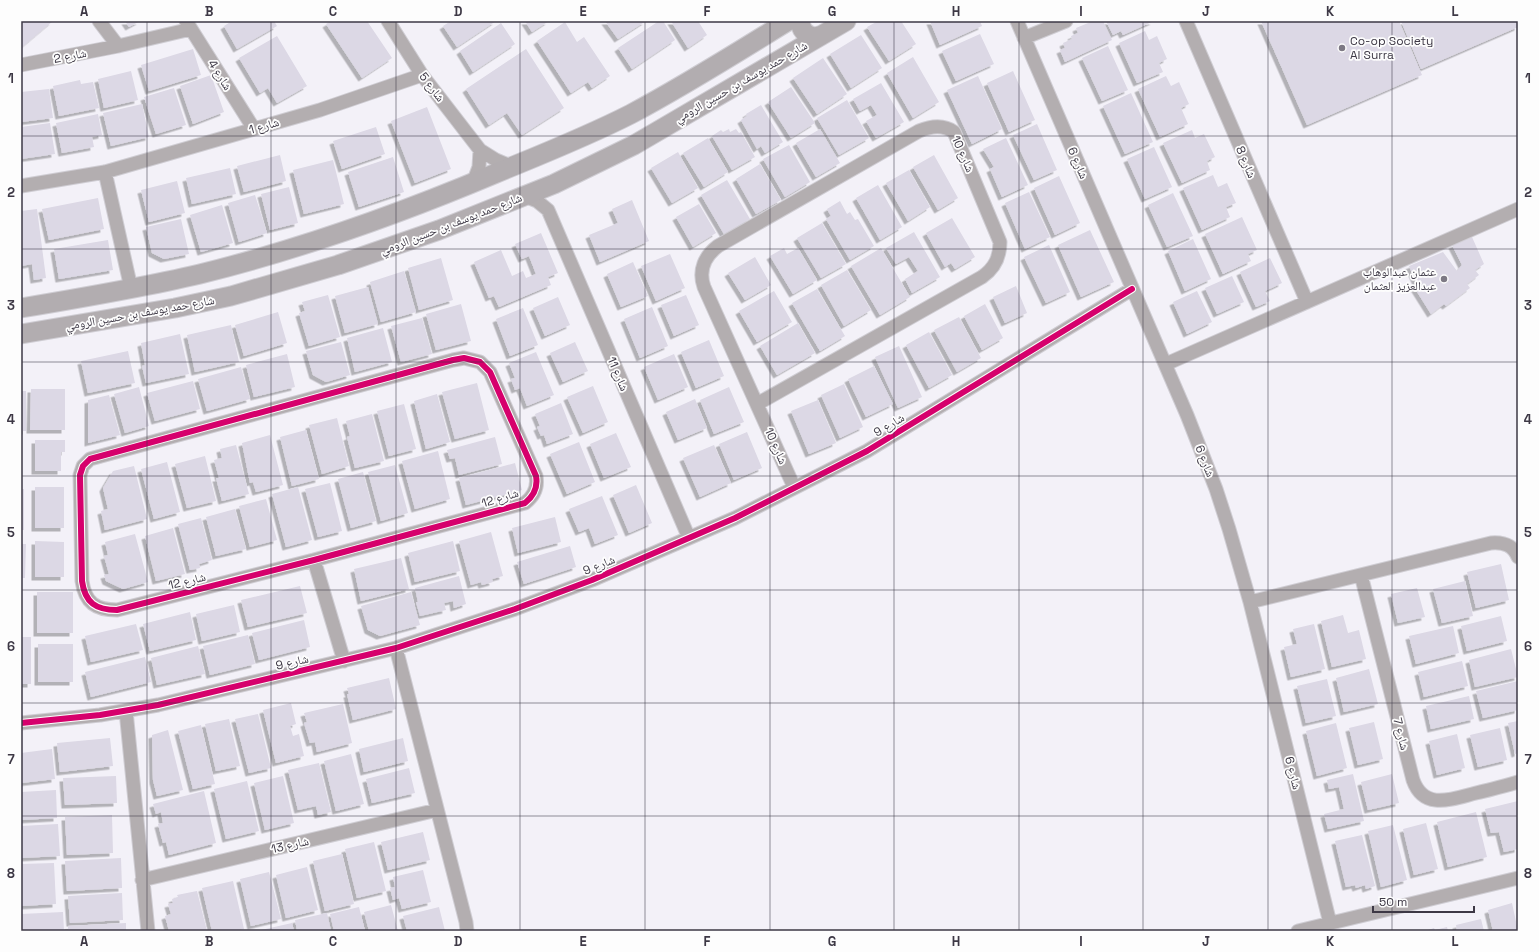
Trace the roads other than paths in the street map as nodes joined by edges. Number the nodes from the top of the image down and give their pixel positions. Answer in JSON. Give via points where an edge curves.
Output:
{"nodes":[{"id":1,"x":99,"y":21,"type":"edge"},
{"id":2,"x":388,"y":21,"type":"edge"},
{"id":3,"x":800,"y":21,"type":"edge"},
{"id":4,"x":846,"y":21,"type":"edge"},
{"id":5,"x":1017,"y":21,"type":"edge"},
{"id":6,"x":1066,"y":21,"type":"edge"},
{"id":7,"x":1186,"y":21,"type":"edge"},
{"id":8,"x":188,"y":25,"type":"edge"},
{"id":9,"x":780,"y":26,"type":"edge"},
{"id":10,"x":822,"y":35,"type":"junction"},
{"id":11,"x":1024,"y":38,"type":"junction"},
{"id":12,"x":118,"y":46,"type":"junction"},
{"id":13,"x":783,"y":58,"type":"junction"},
{"id":14,"x":21,"y":65,"type":"edge"},
{"id":15,"x":422,"y":75,"type":"junction"},
{"id":16,"x":254,"y":129,"type":"junction"},
{"id":17,"x":480,"y":150,"type":"junction"},
{"id":18,"x":514,"y":167,"type":"junction"},
{"id":19,"x":105,"y":172,"type":"junction"},
{"id":20,"x":473,"y":183,"type":"junction"},
{"id":21,"x":554,"y":184,"type":"junction"},
{"id":22,"x":21,"y":186,"type":"edge"},
{"id":23,"x":525,"y":196,"type":"junction"},
{"id":24,"x":1518,"y":208,"type":"edge"},
{"id":25,"x":548,"y":210,"type":"junction"},
{"id":26,"x":293,"y":247,"type":"junction"},
{"id":27,"x":253,"y":259,"type":"junction"},
{"id":28,"x":299,"y":276,"type":"junction"},
{"id":29,"x":131,"y":288,"type":"junction"},
{"id":30,"x":258,"y":289,"type":"junction"},
{"id":31,"x":1132,"y":289,"type":"junction"},
{"id":32,"x":1307,"y":302,"type":"junction"},
{"id":33,"x":21,"y":308,"type":"edge"},
{"id":34,"x":21,"y":334,"type":"edge"},
{"id":35,"x":1166,"y":364,"type":"junction"},
{"id":36,"x":757,"y":404,"type":"junction"},
{"id":37,"x":794,"y":487,"type":"junction"},
{"id":38,"x":689,"y":538,"type":"junction"},
{"id":39,"x":1518,"y":557,"type":"edge"},
{"id":40,"x":314,"y":560,"type":"junction"},
{"id":41,"x":1361,"y":575,"type":"junction"},
{"id":42,"x":1250,"y":602,"type":"junction"},
{"id":43,"x":396,"y":648,"type":"junction"},
{"id":44,"x":344,"y":661,"type":"junction"},
{"id":45,"x":126,"y":711,"type":"junction"},
{"id":46,"x":21,"y":723,"type":"edge"},
{"id":47,"x":1518,"y":782,"type":"edge"},
{"id":48,"x":437,"y":810,"type":"junction"},
{"id":49,"x":1518,"y":878,"type":"edge"},
{"id":50,"x":142,"y":880,"type":"junction"},
{"id":51,"x":1330,"y":923,"type":"junction"},
{"id":52,"x":148,"y":931,"type":"edge"},
{"id":53,"x":467,"y":931,"type":"edge"},
{"id":54,"x":1298,"y":931,"type":"edge"}],
"edges":[{"from":1,"to":12,"type":"street"},
{"from":2,"to":15,"type":"street","name":"شارع 5"},
{"from":3,"to":10,"type":"street","via":[[808,35]]},
{"from":4,"to":10,"type":"street","name":"شارع حمد يوسف بن حسين الرومي"},
{"from":5,"to":11,"type":"street","name":"شارع 6"},
{"from":6,"to":11,"type":"street"},
{"from":7,"to":32,"type":"street","name":"شارع 8"},
{"from":8,"to":12,"type":"street","name":"شارع 2"},
{"from":8,"to":16,"type":"street","name":"شارع 4"},
{"from":9,"to":13,"type":"street","via":[[780,33],[788,43]]},
{"from":9,"to":18,"type":"street","via":[[680,87],[631,113]]},
{"from":10,"to":13,"type":"street","name":"شارع حمد يوسف بن حسين الرومي"},
{"from":11,"to":31,"type":"street","name":"شارع 6"},
{"from":12,"to":14,"type":"street","name":"شارع 2"},
{"from":13,"to":21,"type":"street","name":"شارع حمد يوسف بن حسين الرومي","via":[[634,145]]},
{"from":15,"to":16,"type":"street","name":"شارع 1","via":[[354,99]]},
{"from":15,"to":17,"type":"street","name":"شارع 5"},
{"from":16,"to":19,"type":"street","name":"شارع 1"},
{"from":17,"to":18,"type":"street","name":"شارع 5"},
{"from":17,"to":20,"type":"street"},
{"from":18,"to":20,"type":"street"},
{"from":19,"to":22,"type":"street","name":"شارع 1"},
{"from":19,"to":29,"type":"street"},
{"from":20,"to":26,"type":"street","via":[[390,216]]},
{"from":21,"to":23,"type":"street","name":"شارع حمد يوسف بن حسين الرومي"},
{"from":21,"to":25,"type":"street"},
{"from":23,"to":25,"type":"street"},
{"from":23,"to":28,"type":"street","name":"شارع حمد يوسف بن حسين الرومي","via":[[384,250]]},
{"from":24,"to":32,"type":"street"},
{"from":25,"to":38,"type":"street","name":"شارع 11"},
{"from":26,"to":27,"type":"street"},
{"from":26,"to":28,"type":"street","via":[[286,253],[283,263],[290,274]]},
{"from":27,"to":29,"type":"street"},
{"from":27,"to":30,"type":"street","via":[[262,263],[267,272],[266,282]]},
{"from":28,"to":30,"type":"street","name":"شارع حمد يوسف بن حسين الرومي"},
{"from":29,"to":33,"type":"street"},
{"from":30,"to":34,"type":"street","name":"شارع حمد يوسف بن حسين الرومي","via":[[175,308]]},
{"from":31,"to":35,"type":"street","name":"شارع 6"},
{"from":31,"to":37,"type":"street","name":"شارع 9","via":[[867,451]]},
{"from":32,"to":35,"type":"street"},
{"from":35,"to":42,"type":"street","name":"شارع 6","via":[[1216,489]]},
{"from":36,"to":36,"type":"street","name":"شارع 10","via":[[702,283],[702,271],[708,255],[718,246],[919,131],[938,126],[950,129],[954,132],[1000,242],[999,256],[994,267],[982,277]]},
{"from":36,"to":37,"type":"street","name":"شارع 10"},
{"from":37,"to":38,"type":"street","name":"شارع 9","via":[[735,518]]},
{"from":38,"to":43,"type":"street","name":"شارع 9","via":[[554,595]]},
{"from":39,"to":41,"type":"street","via":[[1507,544],[1491,543]]},
{"from":40,"to":40,"type":"street","name":"شارع 12","via":[[117,610],[100,608],[91,603],[86,596],[82,581],[81,470],[86,462],[95,457],[453,360],[470,359],[484,364],[490,372],[536,476],[536,486],[531,498],[520,505]]},
{"from":40,"to":44,"type":"street"},
{"from":41,"to":42,"type":"street"},
{"from":41,"to":47,"type":"street","name":"شارع 7","via":[[1413,780],[1418,790],[1426,798],[1440,801]]},
{"from":42,"to":51,"type":"street","name":"شارع 6"},
{"from":43,"to":44,"type":"street","name":"شارع 9"},
{"from":43,"to":48,"type":"street"},
{"from":44,"to":45,"type":"street","name":"شارع 9"},
{"from":45,"to":46,"type":"street","name":"شارع 9"},
{"from":45,"to":50,"type":"street"},
{"from":48,"to":50,"type":"street","name":"شارع 13"},
{"from":48,"to":53,"type":"street"},
{"from":49,"to":51,"type":"street"},
{"from":50,"to":52,"type":"street"},
{"from":51,"to":54,"type":"street"}]}
